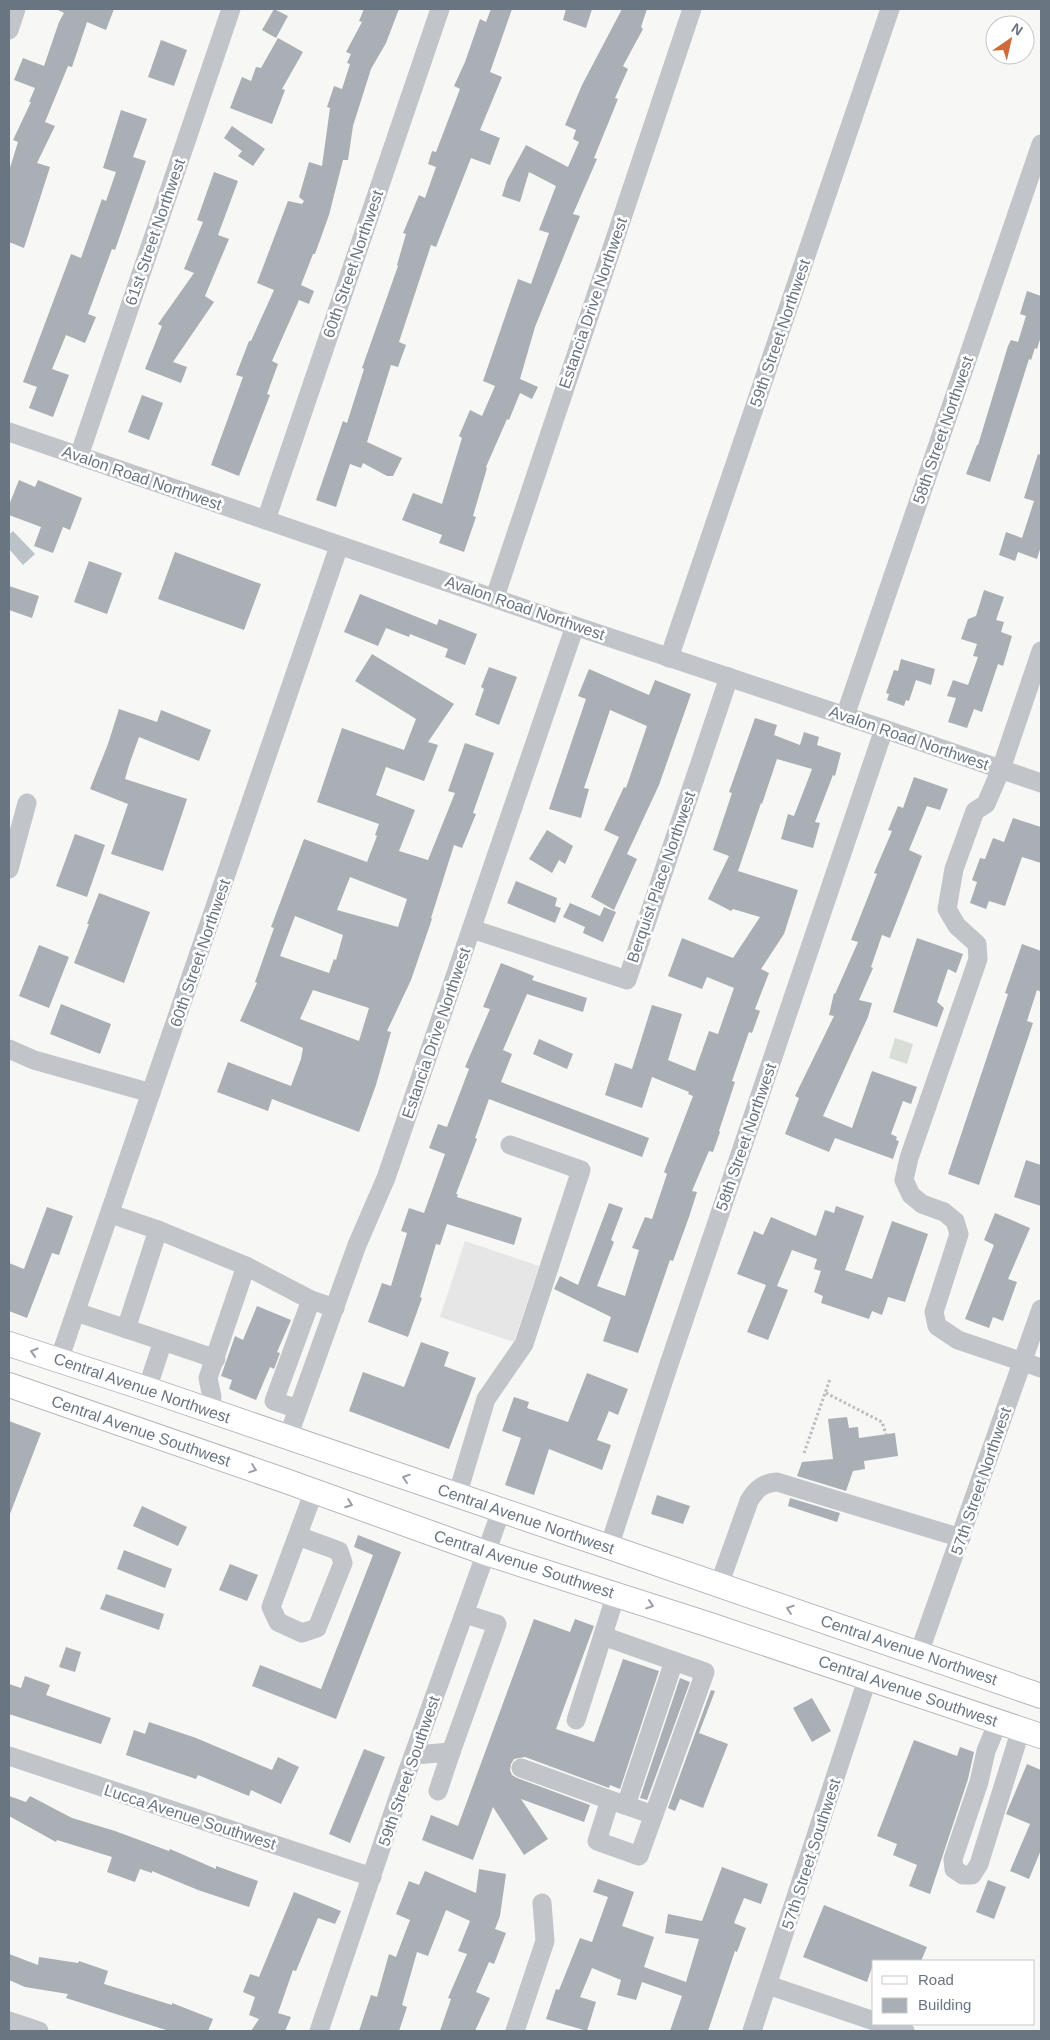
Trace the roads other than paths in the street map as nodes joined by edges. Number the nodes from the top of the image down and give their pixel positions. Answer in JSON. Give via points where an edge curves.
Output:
{"nodes":[{"id":1,"x":16,"y":9,"type":"edge"},
{"id":2,"x":231,"y":9,"type":"edge"},
{"id":3,"x":440,"y":9,"type":"edge"},
{"id":4,"x":692,"y":9,"type":"edge"},
{"id":5,"x":890,"y":9,"type":"edge"},
{"id":6,"x":9,"y":30,"type":"edge"},
{"id":7,"x":1041,"y":144,"type":"edge"},
{"id":8,"x":9,"y":432,"type":"edge"},
{"id":9,"x":79,"y":456,"type":"junction"},
{"id":10,"x":266,"y":520,"type":"junction"},
{"id":11,"x":339,"y":546,"type":"junction"},
{"id":12,"x":495,"y":597,"type":"junction"},
{"id":13,"x":576,"y":626,"type":"junction"},
{"id":14,"x":1041,"y":651,"type":"edge"},
{"id":15,"x":669,"y":658,"type":"junction"},
{"id":16,"x":729,"y":677,"type":"junction"},
{"id":17,"x":845,"y":716,"type":"junction"},
{"id":18,"x":884,"y":729,"type":"junction"},
{"id":19,"x":1001,"y":769,"type":"junction"},
{"id":20,"x":1041,"y":783,"type":"edge"},
{"id":21,"x":27,"y":804,"type":"dead end"},
{"id":22,"x":9,"y":869,"type":"edge"},
{"id":23,"x":472,"y":930,"type":"junction"},
{"id":24,"x":9,"y":1048,"type":"edge"},
{"id":25,"x":151,"y":1093,"type":"junction"},
{"id":26,"x":510,"y":1145,"type":"dead end"},
{"id":27,"x":111,"y":1214,"type":"junction"},
{"id":28,"x":158,"y":1230,"type":"junction"},
{"id":29,"x":246,"y":1266,"type":"junction"},
{"id":30,"x":311,"y":1300,"type":"junction"},
{"id":31,"x":334,"y":1308,"type":"junction"},
{"id":32,"x":1041,"y":1309,"type":"edge"},
{"id":33,"x":76,"y":1312,"type":"junction"},
{"id":34,"x":126,"y":1329,"type":"junction"},
{"id":35,"x":163,"y":1341,"type":"junction"},
{"id":36,"x":9,"y":1344,"type":"edge"},
{"id":37,"x":216,"y":1359,"type":"junction"},
{"id":38,"x":59,"y":1360,"type":"junction"},
{"id":39,"x":1023,"y":1362,"type":"junction"},
{"id":40,"x":1041,"y":1368,"type":"edge"},
{"id":41,"x":9,"y":1385,"type":"edge"},
{"id":42,"x":147,"y":1389,"type":"junction"},
{"id":43,"x":298,"y":1409,"type":"junction"},
{"id":44,"x":210,"y":1411,"type":"junction"},
{"id":45,"x":288,"y":1437,"type":"junction"},
{"id":46,"x":314,"y":1491,"type":"junction"},
{"id":47,"x":457,"y":1496,"type":"junction"},
{"id":48,"x":502,"y":1511,"type":"junction"},
{"id":49,"x":298,"y":1536,"type":"junction"},
{"id":50,"x":961,"y":1538,"type":"junction"},
{"id":51,"x":609,"y":1547,"type":"junction"},
{"id":52,"x":486,"y":1553,"type":"junction"},
{"id":53,"x":719,"y":1585,"type":"junction"},
{"id":54,"x":616,"y":1594,"type":"junction"},
{"id":55,"x":464,"y":1614,"type":"junction"},
{"id":56,"x":602,"y":1636,"type":"junction"},
{"id":57,"x":919,"y":1653,"type":"junction"},
{"id":58,"x":674,"y":1661,"type":"junction"},
{"id":59,"x":868,"y":1678,"type":"junction"},
{"id":60,"x":1041,"y":1696,"type":"edge"},
{"id":61,"x":576,"y":1720,"type":"dead end"},
{"id":62,"x":998,"y":1722,"type":"junction"},
{"id":63,"x":1031,"y":1733,"type":"edge"},
{"id":64,"x":451,"y":1752,"type":"junction"},
{"id":65,"x":414,"y":1754,"type":"junction"},
{"id":66,"x":9,"y":1756,"type":"edge"},
{"id":67,"x":521,"y":1768,"type":"dead end"},
{"id":68,"x":438,"y":1791,"type":"dead end"},
{"id":69,"x":618,"y":1803,"type":"junction"},
{"id":70,"x":654,"y":1815,"type":"junction"},
{"id":71,"x":372,"y":1877,"type":"junction"},
{"id":72,"x":542,"y":1903,"type":"dead end"},
{"id":73,"x":768,"y":1985,"type":"junction"},
{"id":74,"x":872,"y":2020,"type":"edge"},
{"id":75,"x":9,"y":2021,"type":"edge"},
{"id":76,"x":885,"y":2025,"type":"edge"},
{"id":77,"x":39,"y":2031,"type":"edge"},
{"id":78,"x":319,"y":2031,"type":"edge"},
{"id":79,"x":514,"y":2031,"type":"edge"},
{"id":80,"x":752,"y":2031,"type":"edge"},
{"id":81,"x":905,"y":2031,"type":"edge"}],
"edges":[{"from":1,"to":6,"type":"street"},
{"from":2,"to":9,"type":"street","name":"61st Street Northwest"},
{"from":3,"to":10,"type":"street","name":"60th Street Northwest"},
{"from":4,"to":12,"type":"street","name":"Estancia Drive Northwest"},
{"from":5,"to":15,"type":"street","name":"59th Street Northwest"},
{"from":7,"to":17,"type":"street","name":"58th Street Northwest"},
{"from":8,"to":9,"type":"street","name":"Avalon Road Northwest"},
{"from":9,"to":10,"type":"street","name":"Avalon Road Northwest"},
{"from":10,"to":11,"type":"street","name":"Avalon Road Northwest"},
{"from":11,"to":12,"type":"street","name":"Avalon Road Northwest"},
{"from":11,"to":25,"type":"street","name":"60th Street Northwest"},
{"from":12,"to":13,"type":"street","name":"Avalon Road Northwest"},
{"from":13,"to":15,"type":"street","name":"Avalon Road Northwest"},
{"from":13,"to":23,"type":"street","name":"Estancia Drive Northwest"},
{"from":14,"to":19,"type":"street"},
{"from":15,"to":16,"type":"street","name":"Avalon Road Northwest"},
{"from":16,"to":17,"type":"street","name":"Avalon Road Northwest"},
{"from":16,"to":23,"type":"street","name":"Berquist Place Northwest","via":[[627,980]]},
{"from":17,"to":18,"type":"street","name":"Avalon Road Northwest"},
{"from":18,"to":19,"type":"street","name":"Avalon Road Northwest"},
{"from":18,"to":51,"type":"street","name":"58th Street Northwest"},
{"from":19,"to":20,"type":"street","name":"Avalon Road Northwest"},
{"from":19,"to":39,"type":"street","via":[[986,804],[975,811],[954,870],[947,909],[957,926],[977,944],[978,959],[904,1180],[911,1195],[922,1204],[944,1212],[955,1221],[959,1234],[934,1312],[938,1326],[958,1340]]},
{"from":21,"to":22,"type":"street"},
{"from":23,"to":31,"type":"street","name":"Estancia Drive Northwest","via":[[386,1178]]},
{"from":24,"to":25,"type":"street","via":[[34,1060]]},
{"from":25,"to":27,"type":"street","name":"60th Street Northwest"},
{"from":26,"to":47,"type":"street","via":[[581,1170],[524,1344],[486,1399]]},
{"from":27,"to":28,"type":"street"},
{"from":27,"to":33,"type":"street","name":"60th Street Northwest"},
{"from":28,"to":29,"type":"street"},
{"from":28,"to":34,"type":"street"},
{"from":29,"to":30,"type":"street"},
{"from":29,"to":37,"type":"street"},
{"from":30,"to":31,"type":"street"},
{"from":30,"to":43,"type":"street","via":[[274,1401]]},
{"from":31,"to":43,"type":"street","name":"Estancia Drive Northwest"},
{"from":32,"to":39,"type":"street","name":"57th Street Northwest"},
{"from":33,"to":34,"type":"street"},
{"from":33,"to":38,"type":"street","name":"60th Street Northwest"},
{"from":34,"to":35,"type":"street"},
{"from":35,"to":37,"type":"street"},
{"from":35,"to":42,"type":"street"},
{"from":38,"to":36,"type":"main road","name":"Central Avenue Northwest","one_way":true},
{"from":37,"to":44,"type":"street","via":[[208,1378],[212,1397]]},
{"from":38,"to":42,"type":"main road","name":"Central Avenue Northwest"},
{"from":39,"to":40,"type":"street"},
{"from":39,"to":50,"type":"street","name":"57th Street Northwest"},
{"from":41,"to":46,"type":"main road","name":"Central Avenue Southwest","one_way":true},
{"from":42,"to":44,"type":"main road","name":"Central Avenue Northwest"},
{"from":43,"to":45,"type":"street","name":"Estancia Drive Northwest"},
{"from":44,"to":45,"type":"main road","name":"Central Avenue Northwest"},
{"from":47,"to":45,"type":"main road","name":"Central Avenue Northwest","one_way":true},
{"from":46,"to":49,"type":"street"},
{"from":46,"to":52,"type":"main road","name":"Central Avenue Southwest","one_way":true},
{"from":47,"to":48,"type":"main road","name":"Central Avenue Northwest"},
{"from":48,"to":51,"type":"main road","name":"Central Avenue Northwest"},
{"from":48,"to":52,"type":"street","name":"59th Street Southwest"},
{"from":49,"to":49,"type":"street","via":[[271,1607],[278,1622],[302,1633],[317,1628],[343,1563],[339,1551]]},
{"from":50,"to":53,"type":"street","via":[[769,1482],[758,1488],[749,1501]]},
{"from":50,"to":57,"type":"street","name":"57th Street Northwest"},
{"from":51,"to":53,"type":"main road","name":"Central Avenue Northwest"},
{"from":52,"to":54,"type":"main road","name":"Central Avenue Southwest"},
{"from":52,"to":55,"type":"street","name":"59th Street Southwest"},
{"from":57,"to":53,"type":"main road","name":"Central Avenue Northwest","one_way":true},
{"from":54,"to":56,"type":"street"},
{"from":54,"to":59,"type":"main road","name":"Central Avenue Southwest","one_way":true},
{"from":55,"to":64,"type":"street","via":[[497,1624]]},
{"from":55,"to":65,"type":"street","name":"59th Street Southwest"},
{"from":56,"to":58,"type":"street"},
{"from":56,"to":61,"type":"street"},
{"from":57,"to":60,"type":"main road","name":"Central Avenue Northwest"},
{"from":58,"to":69,"type":"street"},
{"from":58,"to":70,"type":"street","via":[[704,1672]]},
{"from":59,"to":62,"type":"main road","name":"Central Avenue Southwest"},
{"from":59,"to":73,"type":"street","name":"57th Street Southwest"},
{"from":62,"to":63,"type":"main road","name":"Central Avenue Southwest"},
{"from":62,"to":63,"type":"street","via":[[953,1859],[954,1869],[963,1875],[972,1875],[979,1864]]},
{"from":64,"to":65,"type":"street"},
{"from":64,"to":68,"type":"street"},
{"from":65,"to":71,"type":"street","name":"59th Street Southwest"},
{"from":66,"to":71,"type":"street","name":"Lucca Avenue Southwest"},
{"from":67,"to":69,"type":"street"},
{"from":69,"to":70,"type":"street"},
{"from":69,"to":70,"type":"street","via":[[597,1841],[639,1856]]},
{"from":71,"to":78,"type":"street","name":"59th Street Southwest"},
{"from":72,"to":79,"type":"street","via":[[545,1940]]},
{"from":73,"to":74,"type":"street"},
{"from":73,"to":80,"type":"street","name":"57th Street Southwest"},
{"from":75,"to":77,"type":"street"},
{"from":76,"to":81,"type":"street"}]}
